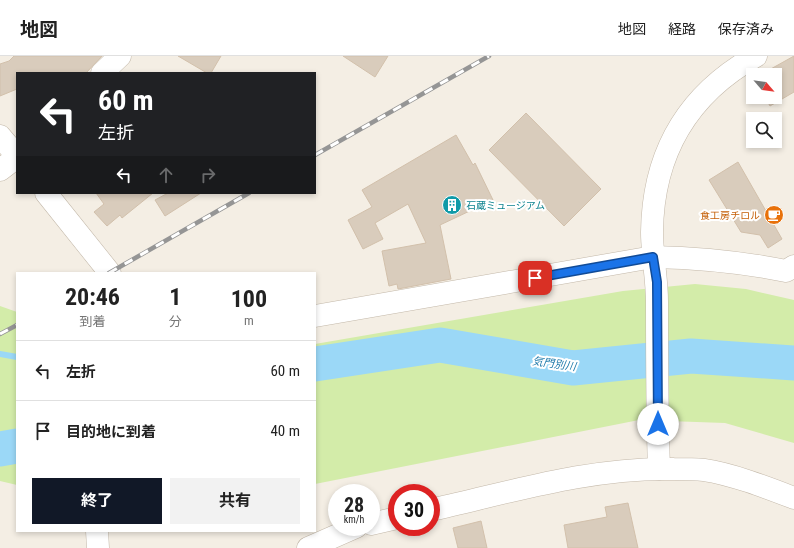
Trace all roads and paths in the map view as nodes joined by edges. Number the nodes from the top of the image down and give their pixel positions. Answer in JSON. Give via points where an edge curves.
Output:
{"nodes":[{"id":1,"x":120,"y":56,"type":"edge"},
{"id":2,"x":756,"y":56,"type":"edge"},
{"id":3,"x":103,"y":72,"type":"edge"},
{"id":4,"x":0,"y":136,"type":"edge"},
{"id":5,"x":16,"y":155,"type":"edge"},
{"id":6,"x":16,"y":157,"type":"edge"},
{"id":7,"x":0,"y":170,"type":"edge"},
{"id":8,"x":47,"y":194,"type":"edge"},
{"id":9,"x":653,"y":257,"type":"junction"},
{"id":10,"x":794,"y":266,"type":"edge"},
{"id":11,"x":109,"y":272,"type":"edge"},
{"id":12,"x":316,"y":316,"type":"edge"},
{"id":13,"x":659,"y":469,"type":"junction"},
{"id":14,"x":794,"y":498,"type":"edge"},
{"id":15,"x":440,"y":508,"type":"edge"},
{"id":16,"x":97,"y":532,"type":"edge"},
{"id":17,"x":335,"y":536,"type":"edge"},
{"id":18,"x":98,"y":548,"type":"edge"},
{"id":19,"x":308,"y":548,"type":"edge"}],
"edges":[{"from":1,"to":3,"type":"street"},
{"from":2,"to":9,"type":"street","via":[[712,86],[673,137],[656,193],[653,213]]},
{"from":4,"to":5,"type":"street"},
{"from":6,"to":7,"type":"street"},
{"from":8,"to":11,"type":"street"},
{"from":9,"to":10,"type":"street","via":[[705,258],[786,271]]},
{"from":9,"to":12,"type":"street"},
{"from":9,"to":13,"type":"street","via":[[657,282]]},
{"from":13,"to":14,"type":"street","via":[[704,470],[759,485]]},
{"from":13,"to":15,"type":"street","via":[[615,470]]},
{"from":16,"to":18,"type":"street"},
{"from":17,"to":19,"type":"street"}]}
